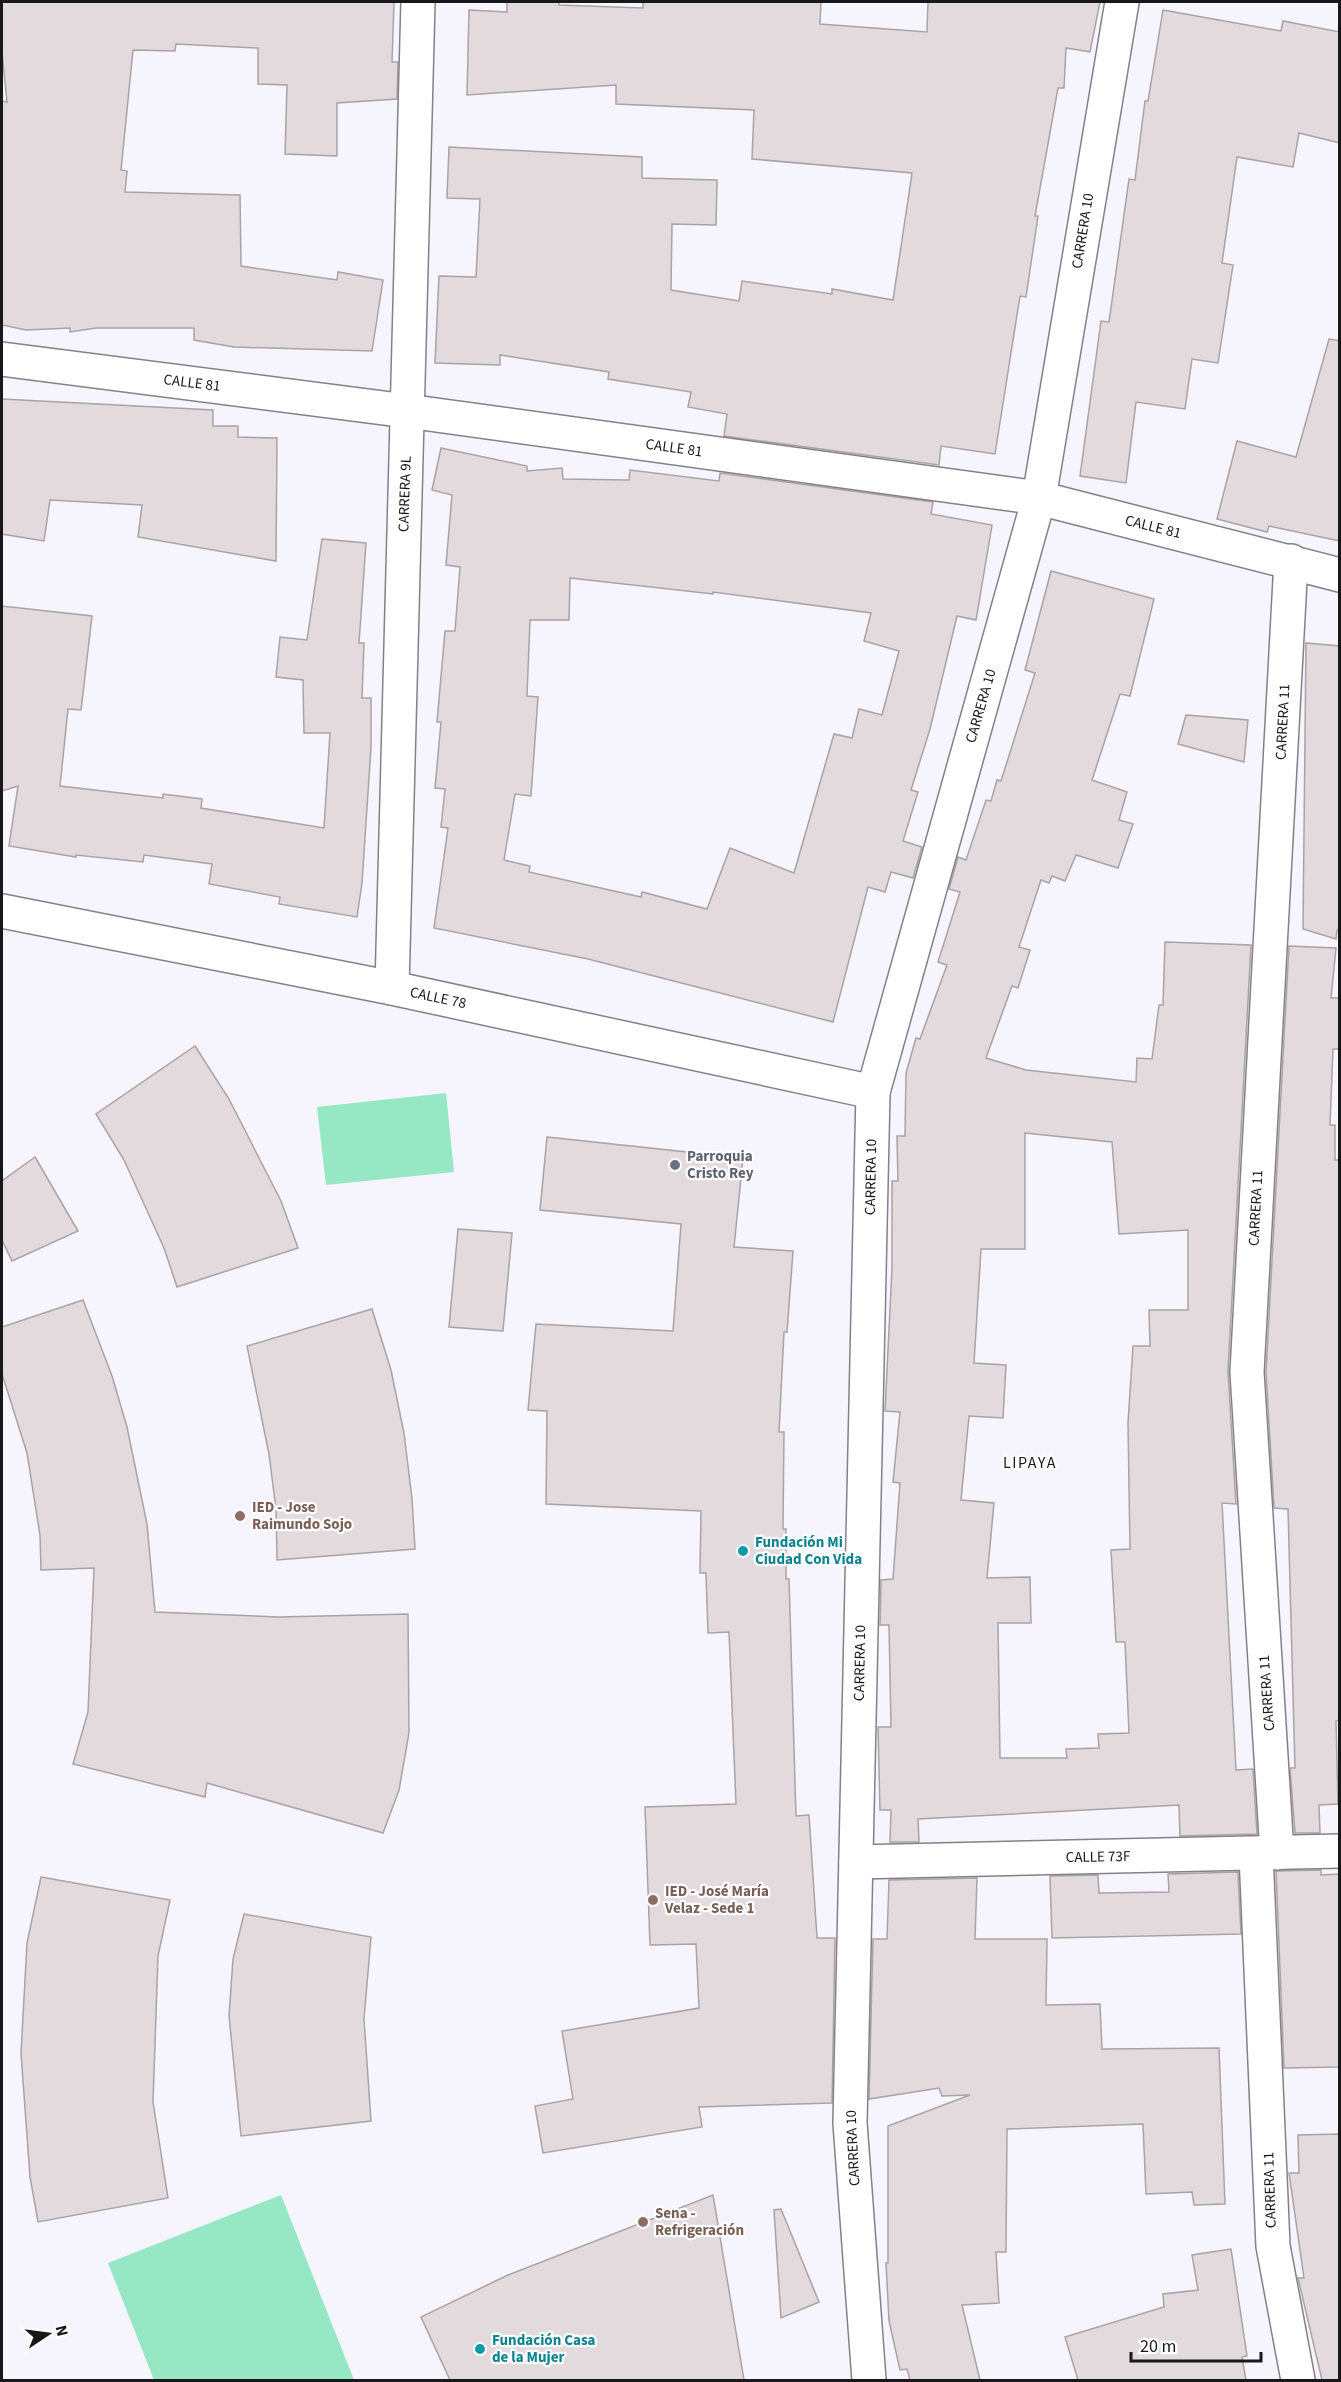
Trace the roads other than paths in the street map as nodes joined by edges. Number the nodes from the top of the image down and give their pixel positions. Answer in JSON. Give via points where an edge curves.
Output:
{"nodes":[{"id":1,"x":418,"y":2,"type":"edge"},
{"id":2,"x":1122,"y":2,"type":"edge"},
{"id":3,"x":2,"y":359,"type":"edge"},
{"id":4,"x":407,"y":411,"type":"junction"},
{"id":5,"x":1039,"y":498,"type":"junction"},
{"id":6,"x":1292,"y":561,"type":"junction"},
{"id":7,"x":1340,"y":574,"type":"edge"},
{"id":8,"x":2,"y":911,"type":"edge"},
{"id":9,"x":392,"y":987,"type":"junction"},
{"id":10,"x":873,"y":1092,"type":"junction"},
{"id":11,"x":1340,"y":1851,"type":"edge"},
{"id":12,"x":1266,"y":1854,"type":"junction"},
{"id":13,"x":856,"y":1862,"type":"junction"},
{"id":14,"x":861,"y":2378,"type":"edge"},
{"id":15,"x":1298,"y":2380,"type":"edge"}],
"edges":[{"from":1,"to":4,"type":"street","name":"CARRERA 9L"},
{"from":2,"to":5,"type":"street","name":"CARRERA 10"},
{"from":3,"to":4,"type":"street","name":"CALLE 81"},
{"from":4,"to":5,"type":"street","name":"CALLE 81"},
{"from":4,"to":9,"type":"street","name":"CARRERA 9L"},
{"from":5,"to":6,"type":"street","name":"CALLE 81"},
{"from":5,"to":10,"type":"street","name":"CARRERA 10"},
{"from":6,"to":7,"type":"street","name":"CALLE 81"},
{"from":6,"to":12,"type":"street","name":"CARRERA 11","via":[[1247,1372]]},
{"from":8,"to":9,"type":"street","name":"CALLE 78"},
{"from":9,"to":10,"type":"street","name":"CALLE 78"},
{"from":10,"to":13,"type":"street","name":"CARRERA 10"},
{"from":11,"to":12,"type":"street","name":"CALLE 73F"},
{"from":12,"to":13,"type":"street","name":"CALLE 73F"},
{"from":12,"to":15,"type":"street","name":"CARRERA 11","via":[[1273,2246]]},
{"from":13,"to":14,"type":"street","name":"CARRERA 10","via":[[850,2123]]}]}
